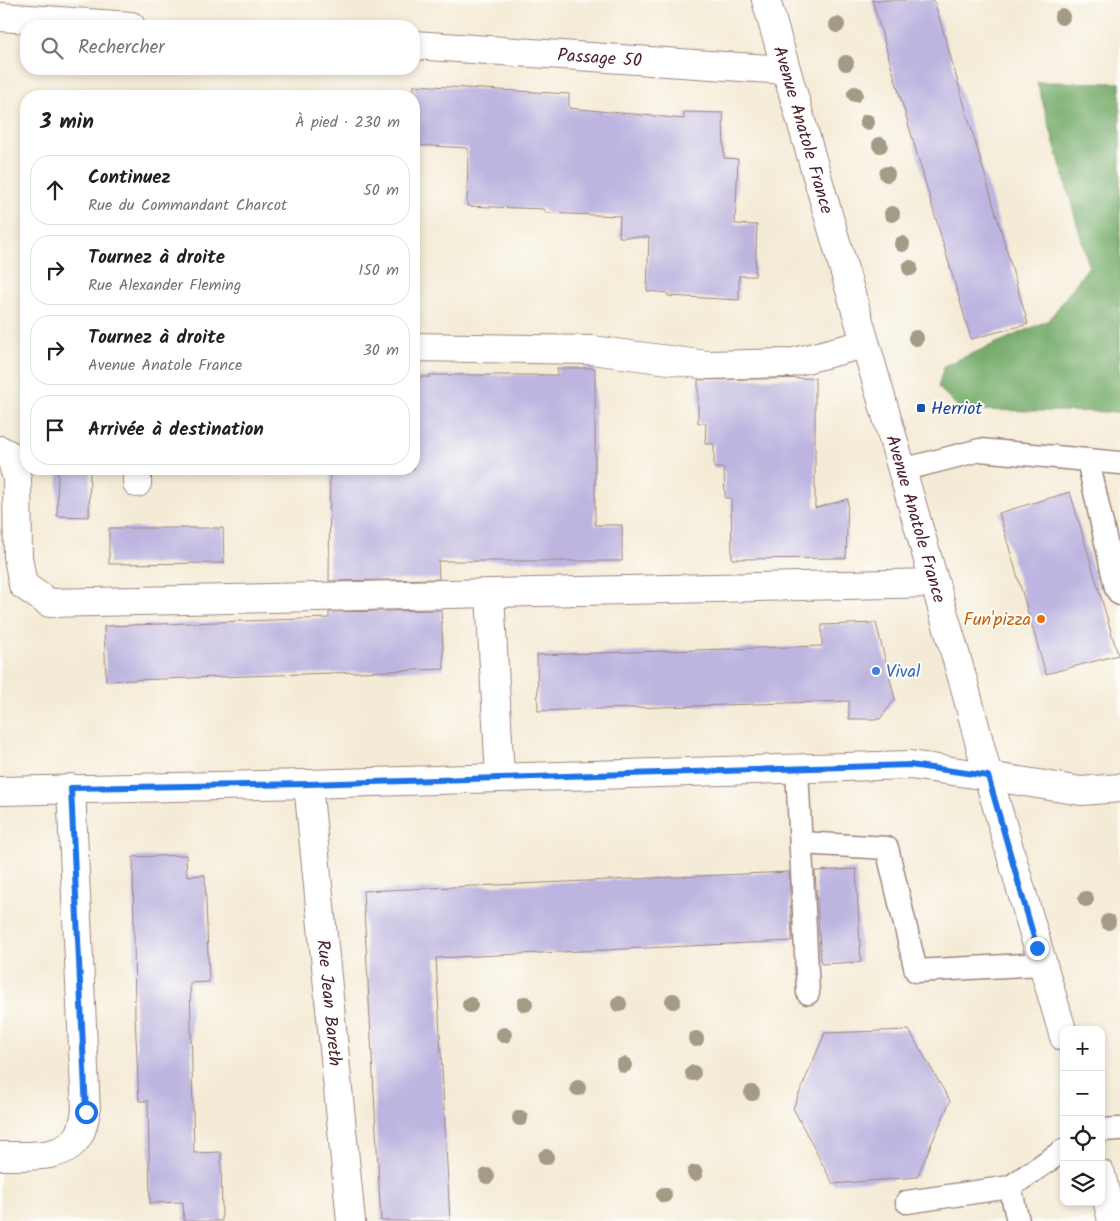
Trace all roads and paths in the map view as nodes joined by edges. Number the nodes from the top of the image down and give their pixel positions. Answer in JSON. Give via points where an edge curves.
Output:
{"nodes":[{"id":1,"x":766,"y":0,"type":"edge"},
{"id":2,"x":0,"y":17,"type":"edge"},
{"id":3,"x":44,"y":20,"type":"edge"},
{"id":4,"x":420,"y":45,"type":"edge"},
{"id":5,"x":786,"y":70,"type":"junction"},
{"id":6,"x":865,"y":344,"type":"junction"},
{"id":7,"x":420,"y":347,"type":"edge"},
{"id":8,"x":0,"y":450,"type":"edge"},
{"id":9,"x":1088,"y":460,"type":"junction"},
{"id":10,"x":1120,"y":462,"type":"edge"},
{"id":11,"x":902,"y":470,"type":"junction"},
{"id":12,"x":935,"y":583,"type":"junction"},
{"id":13,"x":490,"y":594,"type":"junction"},
{"id":14,"x":1120,"y":594,"type":"edge"},
{"id":15,"x":797,"y":768,"type":"junction"},
{"id":16,"x":988,"y":776,"type":"junction"},
{"id":17,"x":500,"y":778,"type":"junction"},
{"id":18,"x":308,"y":784,"type":"junction"},
{"id":19,"x":71,"y":788,"type":"junction"},
{"id":20,"x":1120,"y":788,"type":"edge"},
{"id":21,"x":0,"y":791,"type":"edge"},
{"id":22,"x":800,"y":843,"type":"junction"},
{"id":23,"x":1042,"y":964,"type":"junction"},
{"id":24,"x":808,"y":993,"type":"dead end"},
{"id":25,"x":1061,"y":1026,"type":"edge"},
{"id":26,"x":1120,"y":1129,"type":"edge"},
{"id":27,"x":1105,"y":1130,"type":"edge"},
{"id":28,"x":1060,"y":1153,"type":"edge"},
{"id":29,"x":0,"y":1156,"type":"edge"},
{"id":30,"x":1010,"y":1187,"type":"junction"},
{"id":31,"x":1105,"y":1191,"type":"edge"},
{"id":32,"x":907,"y":1202,"type":"dead end"},
{"id":33,"x":351,"y":1221,"type":"edge"},
{"id":34,"x":1018,"y":1221,"type":"edge"},
{"id":35,"x":1112,"y":1221,"type":"edge"}],
"edges":[{"from":1,"to":5,"type":"street","name":"Avenue Anatole France"},
{"from":2,"to":3,"type":"street"},
{"from":4,"to":5,"type":"street","name":"Passage 50"},
{"from":5,"to":6,"type":"street","name":"Avenue Anatole France"},
{"from":6,"to":7,"type":"street","via":[[790,363],[707,365],[592,350]]},
{"from":6,"to":11,"type":"street","name":"Avenue Anatole France"},
{"from":8,"to":13,"type":"street","via":[[10,455],[17,478],[18,557],[23,585],[49,602]]},
{"from":9,"to":10,"type":"lane"},
{"from":9,"to":11,"type":"lane","via":[[980,450]]},
{"from":9,"to":14,"type":"lane"},
{"from":11,"to":12,"type":"street","name":"Avenue Anatole France"},
{"from":12,"to":13,"type":"street"},
{"from":12,"to":16,"type":"street","name":"Avenue Anatole France"},
{"from":13,"to":17,"type":"street"},
{"from":15,"to":16,"type":"street","via":[[910,765]]},
{"from":15,"to":17,"type":"street"},
{"from":15,"to":22,"type":"lane"},
{"from":16,"to":20,"type":"street","via":[[1081,791]]},
{"from":16,"to":23,"type":"street","name":"Avenue Anatole France"},
{"from":17,"to":18,"type":"street"},
{"from":18,"to":19,"type":"street"},
{"from":18,"to":33,"type":"street","name":"Rue Jean Bareth"},
{"from":19,"to":21,"type":"street"},
{"from":19,"to":29,"type":"street","via":[[86,1112],[79,1135],[68,1148],[47,1155]]},
{"from":22,"to":23,"type":"lane","via":[[887,848],[916,971]]},
{"from":22,"to":24,"type":"lane"},
{"from":23,"to":25,"type":"street","name":"Avenue Anatole France"},
{"from":26,"to":27,"type":"lane"},
{"from":28,"to":30,"type":"lane"},
{"from":30,"to":32,"type":"lane"},
{"from":30,"to":34,"type":"lane"},
{"from":31,"to":35,"type":"street"}]}
